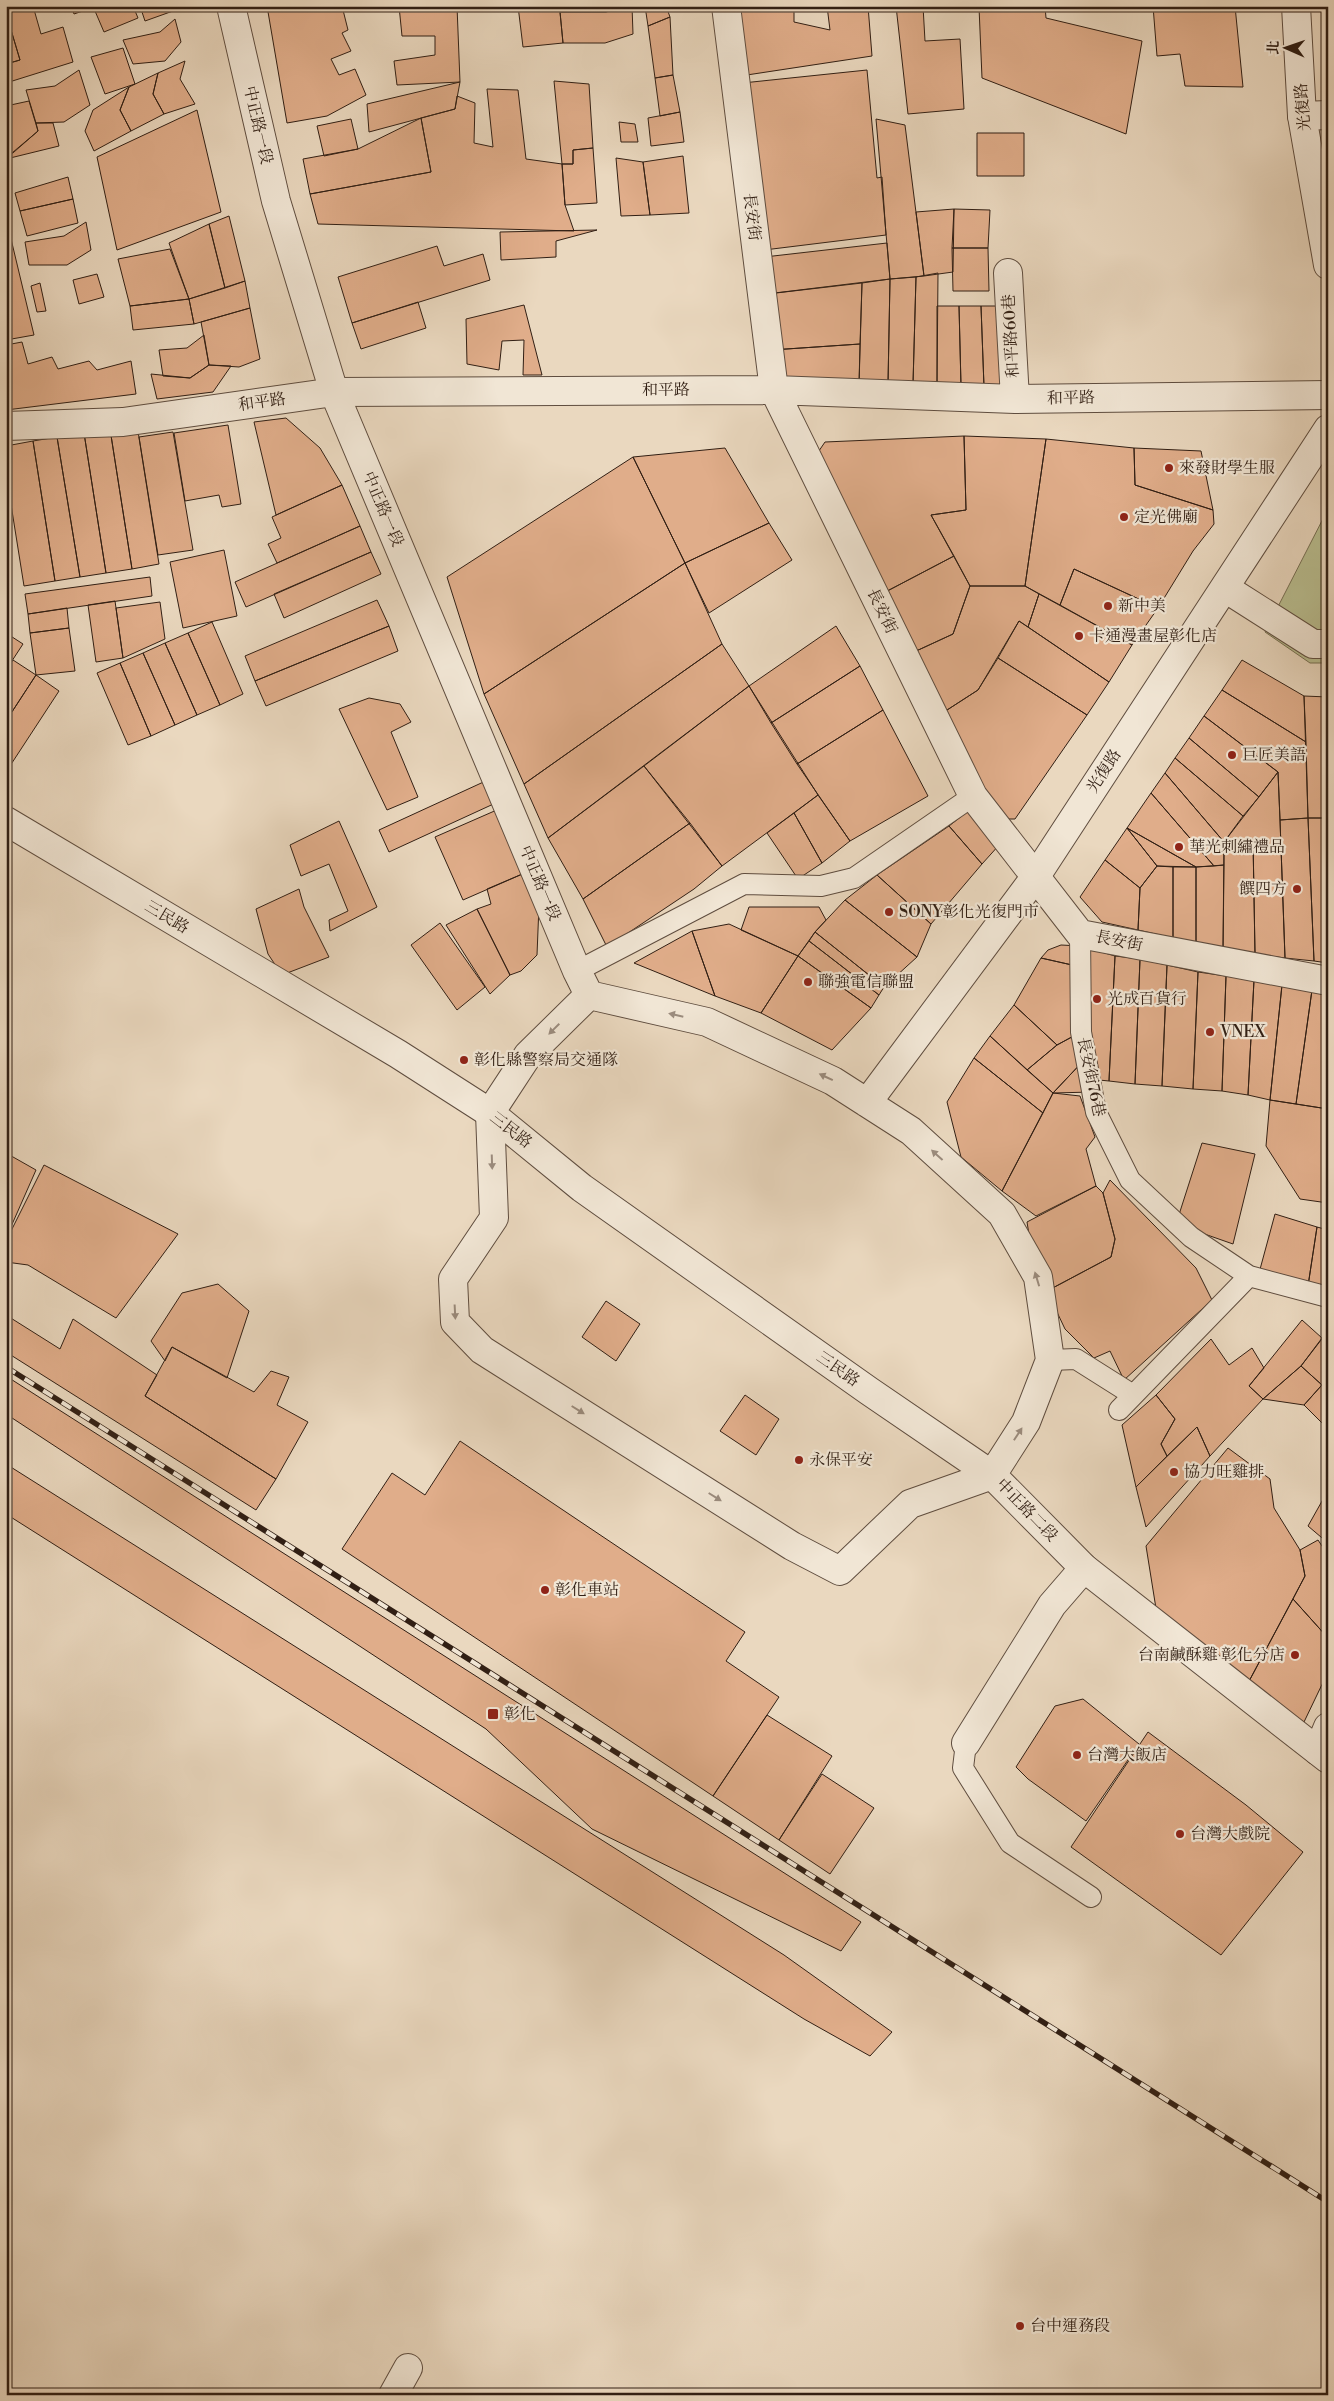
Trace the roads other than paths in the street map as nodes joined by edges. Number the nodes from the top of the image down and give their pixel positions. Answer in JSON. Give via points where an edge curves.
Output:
{"nodes":[{"id":1,"x":231,"y":6,"type":"edge"},
{"id":2,"x":726,"y":6,"type":"edge"},
{"id":3,"x":1296,"y":6,"type":"edge"},
{"id":4,"x":1315,"y":116,"type":"edge"},
{"id":5,"x":1328,"y":265,"type":"edge"},
{"id":6,"x":1008,"y":273,"type":"dead end"},
{"id":7,"x":774,"y":390,"type":"junction"},
{"id":8,"x":334,"y":392,"type":"junction"},
{"id":9,"x":1328,"y":395,"type":"edge"},
{"id":10,"x":1015,"y":399,"type":"junction"},
{"id":11,"x":6,"y":426,"type":"edge"},
{"id":12,"x":1328,"y":429,"type":"edge"},
{"id":13,"x":1225,"y":588,"type":"junction"},
{"id":14,"x":1328,"y":644,"type":"edge"},
{"id":15,"x":973,"y":796,"type":"junction"},
{"id":16,"x":6,"y":821,"type":"edge"},
{"id":17,"x":1036,"y":876,"type":"junction"},
{"id":18,"x":1080,"y":934,"type":"junction"},
{"id":19,"x":1328,"y":981,"type":"edge"},
{"id":20,"x":583,"y":983,"type":"junction"},
{"id":21,"x":867,"y":1103,"type":"junction"},
{"id":22,"x":490,"y":1113,"type":"junction"},
{"id":23,"x":1249,"y":1276,"type":"junction"},
{"id":24,"x":1328,"y":1297,"type":"edge"},
{"id":25,"x":1050,"y":1360,"type":"junction"},
{"id":26,"x":1133,"y":1395,"type":"junction"},
{"id":27,"x":1120,"y":1410,"type":"dead end"},
{"id":28,"x":992,"y":1475,"type":"junction"},
{"id":29,"x":1084,"y":1568,"type":"junction"},
{"id":30,"x":966,"y":1743,"type":"joint"},
{"id":31,"x":1325,"y":1746,"type":"edge"},
{"id":32,"x":1091,"y":1897,"type":"dead end"},
{"id":33,"x":408,"y":2368,"type":"dead end"},
{"id":34,"x":393,"y":2395,"type":"edge"}],
"edges":[{"from":1,"to":8,"type":"street","name":"中正路一段","via":[[276,201]]},
{"from":2,"to":7,"type":"street","name":"長安街"},
{"from":3,"to":4,"type":"street","name":"光復路"},
{"from":4,"to":5,"type":"street","name":"光復路"},
{"from":6,"to":10,"type":"street","name":"和平路60巷"},
{"from":7,"to":8,"type":"street","name":"和平路"},
{"from":7,"to":10,"type":"street","name":"和平路"},
{"from":7,"to":15,"type":"street","name":"長安街"},
{"from":8,"to":11,"type":"street","name":"和平路","via":[[123,422]]},
{"from":8,"to":20,"type":"street","name":"中正路一段"},
{"from":9,"to":10,"type":"street","name":"和平路"},
{"from":12,"to":13,"type":"street","name":"光復路"},
{"from":13,"to":14,"type":"street","via":[[1313,644]]},
{"from":13,"to":17,"type":"street","name":"光復路"},
{"from":15,"to":17,"type":"street","name":"長安街"},
{"from":15,"to":20,"type":"lane","via":[[854,878],[821,886],[744,884]]},
{"from":16,"to":22,"type":"street","name":"三民路","via":[[398,1054]]},
{"from":17,"to":18,"type":"street","name":"長安街"},
{"from":17,"to":21,"type":"street","name":"光復路"},
{"from":18,"to":19,"type":"street","name":"長安街"},
{"from":18,"to":23,"type":"lane","name":"長安街76巷","via":[[1081,1032],[1096,1112],[1130,1180],[1190,1237]]},
{"from":21,"to":20,"type":"street","one_way":true,"via":[[833,1081],[707,1022]]},
{"from":20,"to":22,"type":"street","one_way":true,"via":[[528,1055]]},
{"from":25,"to":21,"type":"street","name":"中正路二段","one_way":true,"via":[[1038,1277],[1002,1214],[911,1131]]},
{"from":22,"to":28,"type":"street","name":"三民路","via":[[582,1188]]},
{"from":22,"to":28,"type":"street","one_way":true,"via":[[494,1218],[453,1278],[455,1322],[482,1350],[792,1546],[840,1572],[910,1504]]},
{"from":23,"to":24,"type":"lane","name":"長安街76巷"},
{"from":23,"to":26,"type":"lane"},
{"from":25,"to":26,"type":"lane","via":[[1076,1359]]},
{"from":28,"to":25,"type":"street","name":"中正路二段","one_way":true,"via":[[1026,1422]]},
{"from":26,"to":27,"type":"lane"},
{"from":28,"to":29,"type":"street","name":"中正路二段"},
{"from":29,"to":30,"type":"street","via":[[1052,1605]]},
{"from":29,"to":31,"type":"street","name":"中正路二段"},
{"from":30,"to":32,"type":"lane","via":[[963,1768],[1010,1843]]},
{"from":33,"to":34,"type":"street"}]}
